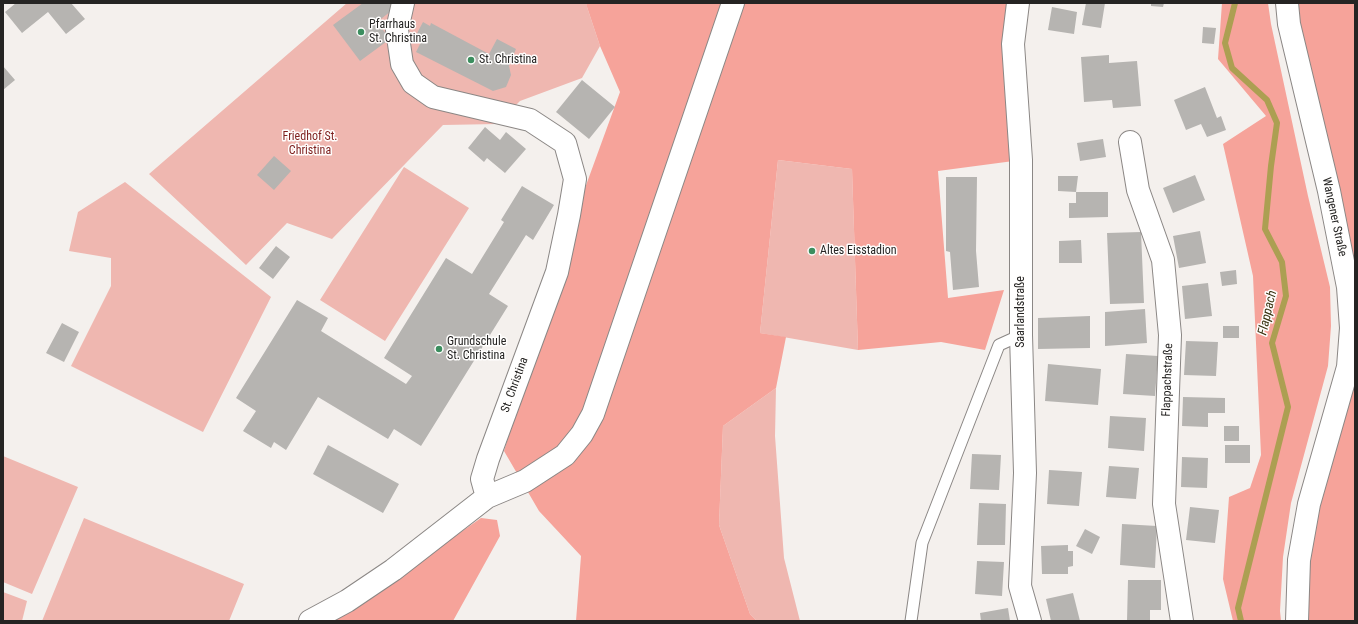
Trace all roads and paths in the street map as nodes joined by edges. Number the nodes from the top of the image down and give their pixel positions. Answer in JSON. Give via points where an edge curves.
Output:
{"nodes":[{"id":1,"x":403,"y":3,"type":"edge"},
{"id":2,"x":733,"y":3,"type":"edge"},
{"id":3,"x":1018,"y":3,"type":"edge"},
{"id":4,"x":1287,"y":3,"type":"edge"},
{"id":5,"x":1130,"y":142,"type":"dead end"},
{"id":6,"x":1021,"y":335,"type":"junction"},
{"id":7,"x":487,"y":498,"type":"junction"},
{"id":8,"x":310,"y":621,"type":"edge"},
{"id":9,"x":911,"y":621,"type":"edge"},
{"id":10,"x":1030,"y":621,"type":"edge"},
{"id":11,"x":1182,"y":621,"type":"edge"},
{"id":12,"x":1297,"y":621,"type":"edge"}],
"edges":[{"from":1,"to":7,"type":"street","name":"St. Christina","via":[[397,30],[402,64],[413,83],[433,97],[530,120],[566,143],[575,179],[557,272],[482,479]]},
{"from":2,"to":7,"type":"street","via":[[593,414],[582,434],[565,455],[525,481]]},
{"from":3,"to":6,"type":"street","name":"Saarlandstraße","via":[[1013,44],[1021,160]]},
{"from":4,"to":12,"type":"street","name":"Wangener Straße","via":[[1289,24],[1344,265],[1351,328],[1348,367],[1309,504],[1299,560]]},
{"from":5,"to":11,"type":"street","name":"Flappachstraße","via":[[1138,190],[1163,260],[1170,334],[1164,504]]},
{"from":6,"to":9,"type":"lane","via":[[999,345],[922,543]]},
{"from":6,"to":10,"type":"street","name":"Saarlandstraße","via":[[1025,474],[1020,586]]},
{"from":7,"to":8,"type":"street","via":[[394,570],[347,601]]}]}
